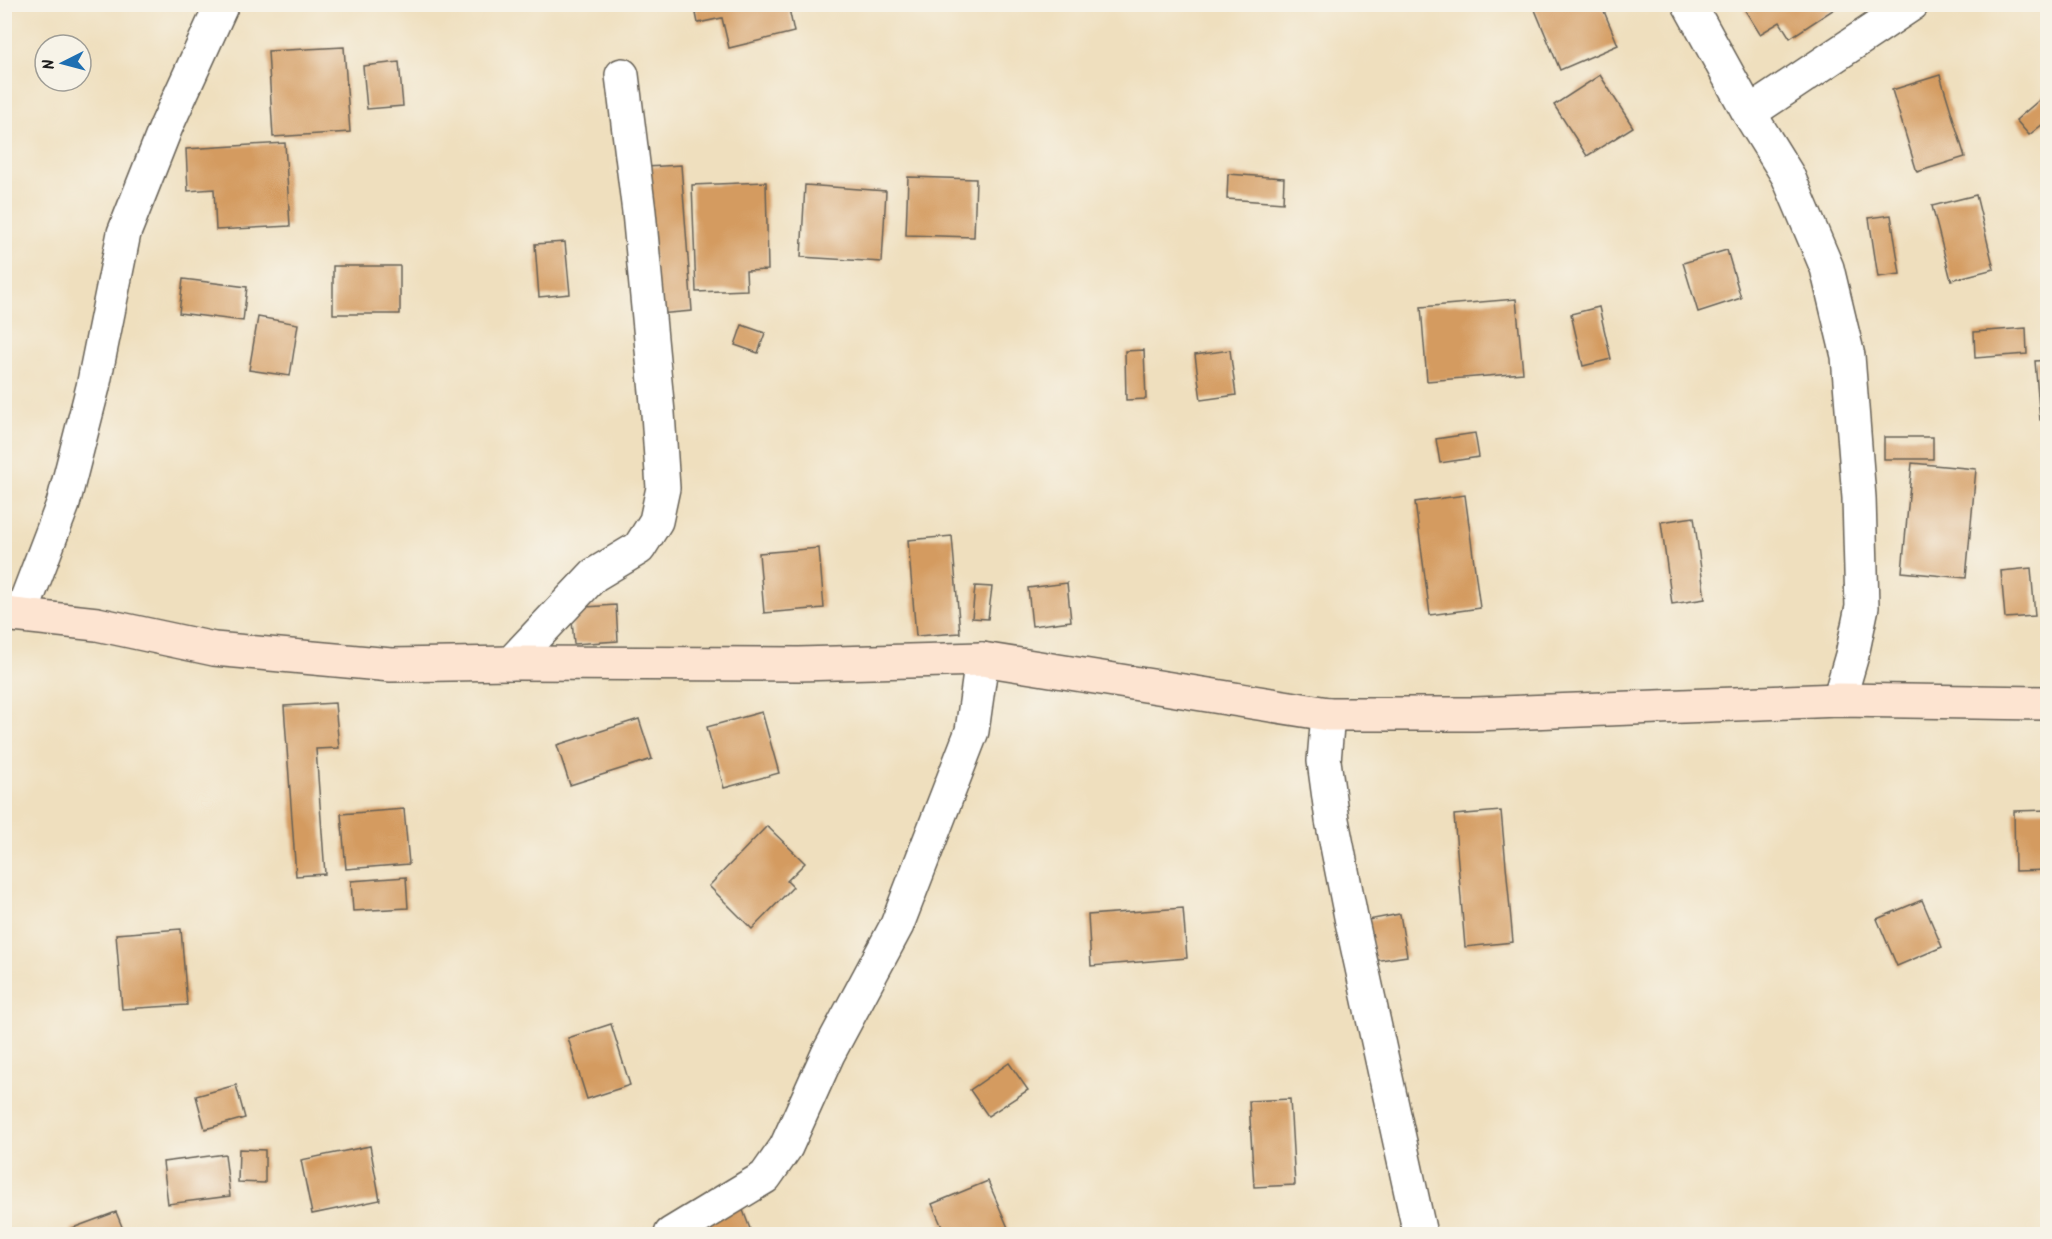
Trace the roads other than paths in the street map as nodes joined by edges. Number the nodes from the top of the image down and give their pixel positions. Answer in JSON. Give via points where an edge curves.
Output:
{"nodes":[{"id":1,"x":222,"y":4,"type":"edge"},
{"id":2,"x":1689,"y":4,"type":"edge"},
{"id":3,"x":1912,"y":4,"type":"edge"},
{"id":4,"x":622,"y":75,"type":"dead end"},
{"id":5,"x":1749,"y":113,"type":"junction"},
{"id":6,"x":13,"y":614,"type":"edge"},
{"id":7,"x":982,"y":659,"type":"junction"},
{"id":8,"x":511,"y":663,"type":"junction"},
{"id":9,"x":1839,"y":700,"type":"junction"},
{"id":10,"x":2048,"y":703,"type":"edge"},
{"id":11,"x":1328,"y":714,"type":"junction"},
{"id":12,"x":671,"y":1234,"type":"edge"},
{"id":13,"x":1420,"y":1234,"type":"edge"}],
"edges":[{"from":1,"to":6,"type":"street","via":[[166,127],[124,233],[93,387],[63,504]]},
{"from":2,"to":5,"type":"street"},
{"from":3,"to":5,"type":"street"},
{"from":4,"to":8,"type":"street","via":[[640,224],[663,488],[656,521],[639,548],[594,575]]},
{"from":5,"to":9,"type":"street","via":[[1788,176],[1827,268],[1848,356],[1859,498],[1862,607]]},
{"from":6,"to":8,"type":"street","via":[[97,624],[214,649],[391,665]]},
{"from":7,"to":8,"type":"street","via":[[799,664]]},
{"from":7,"to":11,"type":"street"},
{"from":7,"to":12,"type":"street","via":[[972,731],[897,926],[828,1054],[786,1147],[765,1177]]},
{"from":9,"to":10,"type":"street"},
{"from":9,"to":11,"type":"street","via":[[1475,714]]},
{"from":11,"to":13,"type":"street","via":[[1324,761],[1332,820]]}]}
